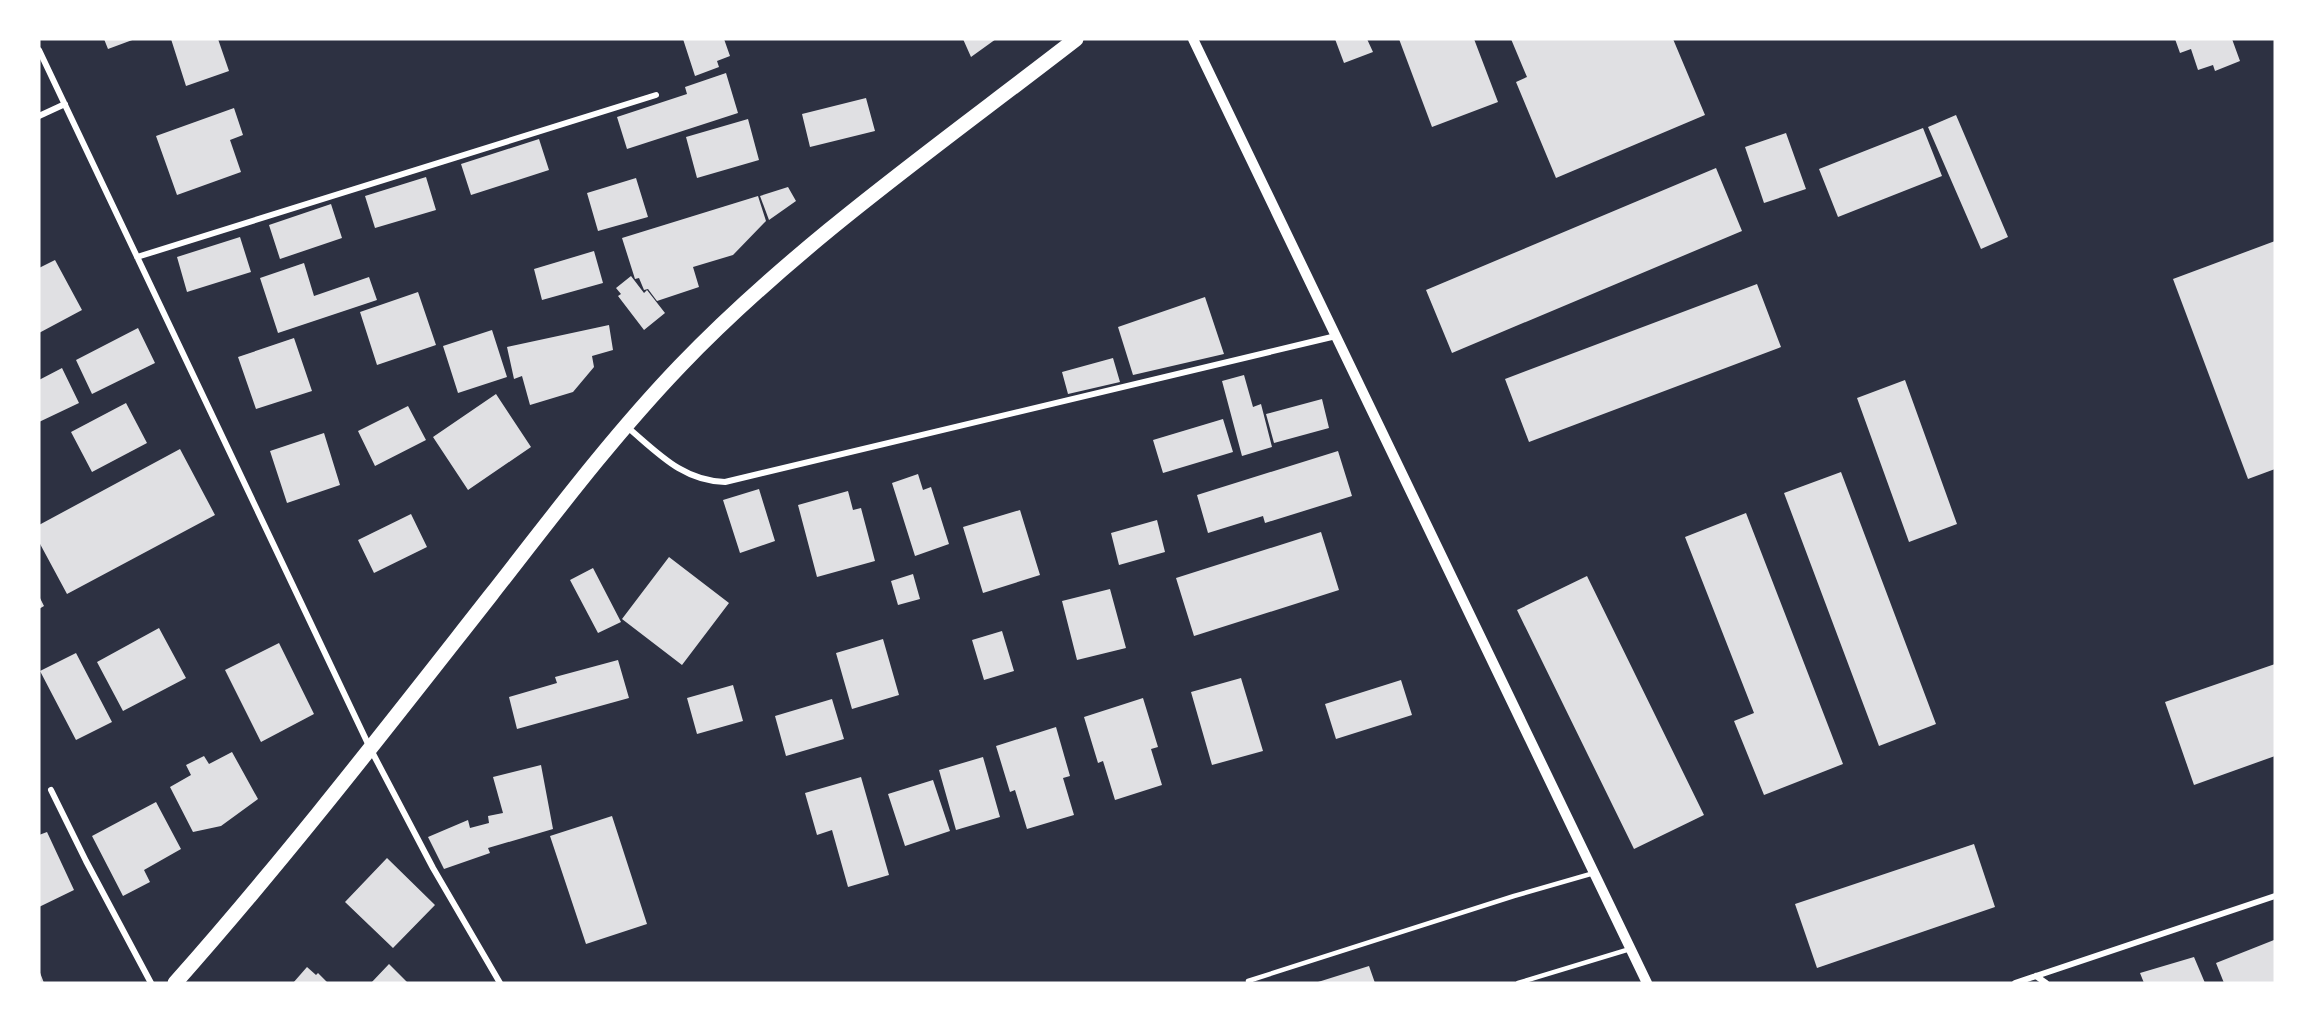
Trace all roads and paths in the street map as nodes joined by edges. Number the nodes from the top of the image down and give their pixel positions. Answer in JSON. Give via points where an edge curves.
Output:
{"nodes":[{"id":1,"x":1076,"y":39,"type":"edge"},
{"id":2,"x":1193,"y":39,"type":"edge"},
{"id":3,"x":39,"y":50,"type":"edge"},
{"id":4,"x":656,"y":95,"type":"dead end"},
{"id":5,"x":65,"y":104,"type":"junction"},
{"id":6,"x":39,"y":116,"type":"edge"},
{"id":7,"x":137,"y":257,"type":"junction"},
{"id":8,"x":1336,"y":336,"type":"junction"},
{"id":9,"x":626,"y":426,"type":"junction"},
{"id":10,"x":370,"y":748,"type":"junction"},
{"id":11,"x":51,"y":790,"type":"dead end"},
{"id":12,"x":1595,"y":873,"type":"junction"},
{"id":13,"x":2275,"y":896,"type":"edge"},
{"id":14,"x":1630,"y":949,"type":"junction"},
{"id":15,"x":2036,"y":976,"type":"junction"},
{"id":16,"x":1248,"y":981,"type":"dead end"},
{"id":17,"x":151,"y":983,"type":"edge"},
{"id":18,"x":175,"y":983,"type":"edge"},
{"id":19,"x":500,"y":983,"type":"edge"},
{"id":20,"x":1518,"y":983,"type":"edge"},
{"id":21,"x":1647,"y":983,"type":"edge"},
{"id":22,"x":2015,"y":983,"type":"edge"},
{"id":23,"x":2046,"y":983,"type":"edge"}],
"edges":[{"from":1,"to":9,"type":"main road","via":[[788,266],[720,327]]},
{"from":2,"to":8,"type":"street"},
{"from":3,"to":5,"type":"street"},
{"from":4,"to":7,"type":"street"},
{"from":5,"to":6,"type":"street"},
{"from":5,"to":7,"type":"street"},
{"from":7,"to":10,"type":"street"},
{"from":8,"to":9,"type":"street","via":[[725,483],[699,480],[682,472]]},
{"from":8,"to":12,"type":"street"},
{"from":9,"to":10,"type":"main road"},
{"from":10,"to":18,"type":"main road"},
{"from":10,"to":19,"type":"street"},
{"from":11,"to":17,"type":"street"},
{"from":12,"to":14,"type":"street"},
{"from":12,"to":16,"type":"lane"},
{"from":13,"to":15,"type":"street"},
{"from":14,"to":20,"type":"lane"},
{"from":14,"to":21,"type":"street"},
{"from":15,"to":22,"type":"street"},
{"from":15,"to":23,"type":"street"}]}
